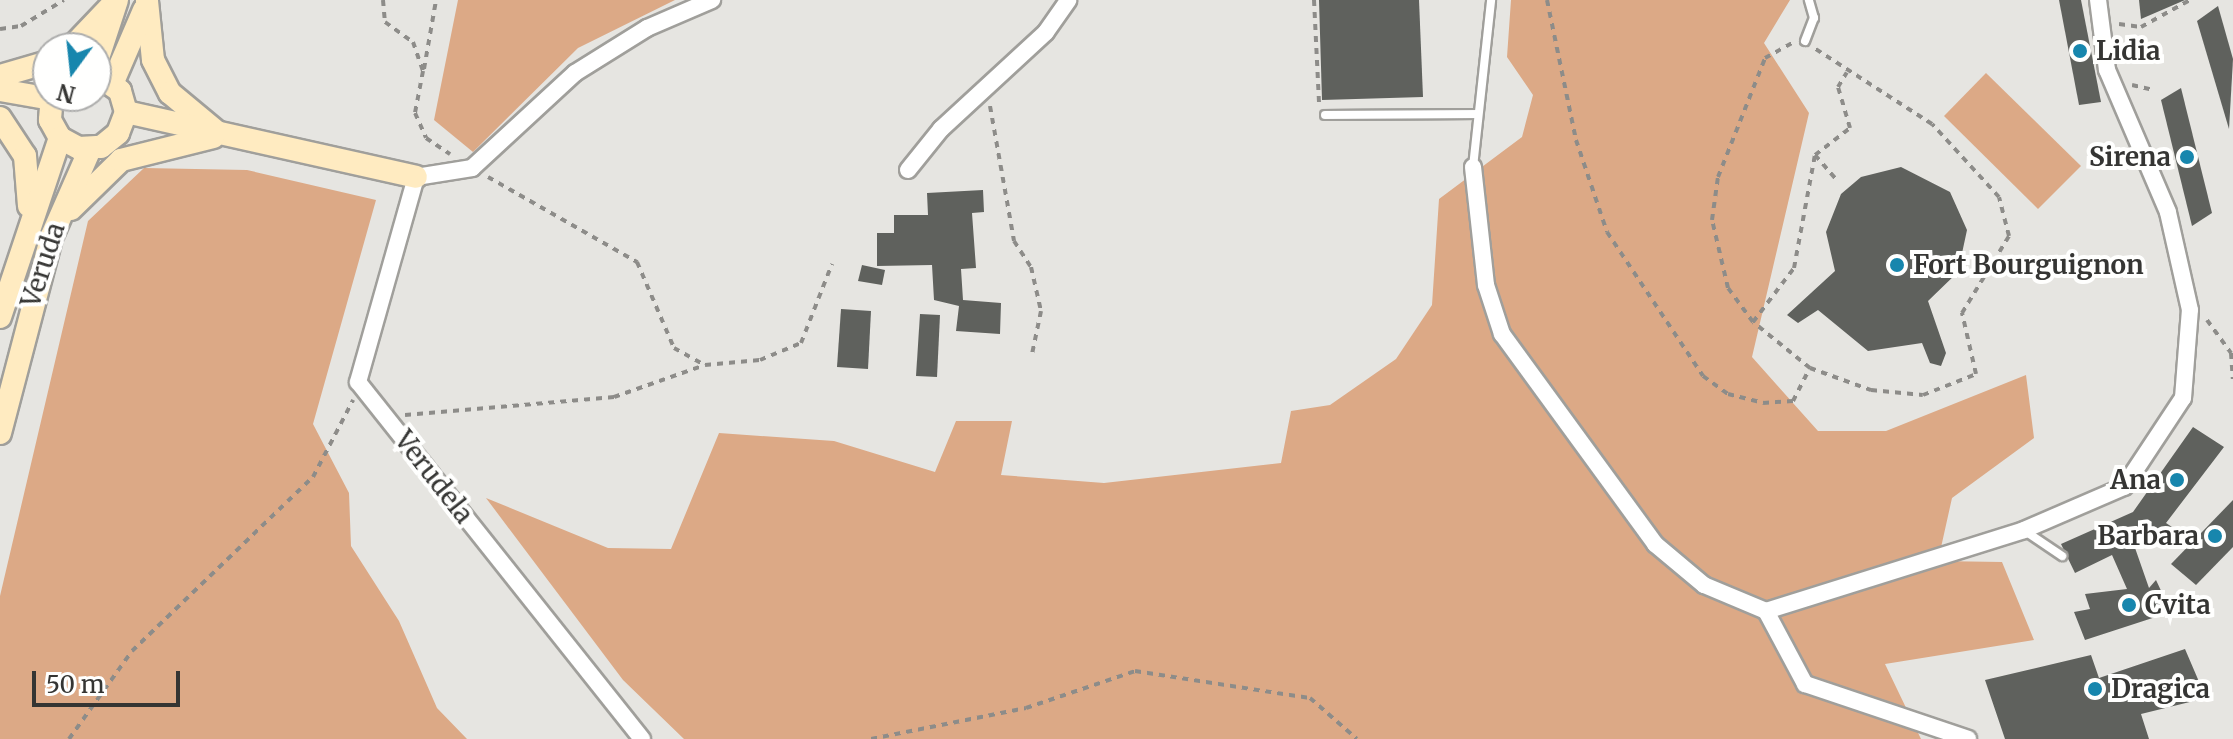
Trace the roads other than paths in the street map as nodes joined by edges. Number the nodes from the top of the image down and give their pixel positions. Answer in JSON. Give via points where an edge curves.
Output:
{"nodes":[{"id":1,"x":117,"y":0,"type":"edge"},
{"id":2,"x":712,"y":0,"type":"edge"},
{"id":3,"x":1068,"y":0,"type":"edge"},
{"id":4,"x":1491,"y":0,"type":"edge"},
{"id":5,"x":1809,"y":0,"type":"edge"},
{"id":6,"x":2098,"y":0,"type":"edge"},
{"id":7,"x":147,"y":1,"type":"edge"},
{"id":8,"x":86,"y":32,"type":"edge"},
{"id":9,"x":106,"y":32,"type":"edge"},
{"id":10,"x":1805,"y":41,"type":"road end"},
{"id":11,"x":112,"y":64,"type":"edge"},
{"id":12,"x":32,"y":67,"type":"edge"},
{"id":13,"x":0,"y":76,"type":"edge"},
{"id":14,"x":0,"y":90,"type":"edge"},
{"id":15,"x":112,"y":90,"type":"edge"},
{"id":16,"x":32,"y":95,"type":"edge"},
{"id":17,"x":50,"y":112,"type":"edge"},
{"id":18,"x":126,"y":112,"type":"junction"},
{"id":19,"x":1478,"y":114,"type":"junction"},
{"id":20,"x":1325,"y":115,"type":"road end"},
{"id":21,"x":0,"y":118,"type":"edge"},
{"id":22,"x":221,"y":136,"type":"junction"},
{"id":23,"x":60,"y":138,"type":"junction"},
{"id":24,"x":90,"y":149,"type":"junction"},
{"id":25,"x":1473,"y":167,"type":"joint"},
{"id":26,"x":908,"y":170,"type":"dead end"},
{"id":27,"x":416,"y":177,"type":"junction"},
{"id":28,"x":29,"y":223,"type":"junction"},
{"id":29,"x":49,"y":244,"type":"junction"},
{"id":30,"x":0,"y":317,"type":"edge"},
{"id":31,"x":0,"y":433,"type":"edge"},
{"id":32,"x":2024,"y":530,"type":"junction"},
{"id":33,"x":2062,"y":556,"type":"dead end"},
{"id":34,"x":1766,"y":611,"type":"junction"},
{"id":35,"x":642,"y":739,"type":"edge"},
{"id":36,"x":1968,"y":739,"type":"edge"}],
"edges":[{"from":1,"to":8,"type":"main road"},
{"from":1,"to":9,"type":"main road"},
{"from":2,"to":27,"type":"street","via":[[647,28],[575,73],[472,168]]},
{"from":3,"to":26,"type":"street","via":[[1046,32]]},
{"from":4,"to":19,"type":"lane"},
{"from":5,"to":10,"type":"lane","via":[[1814,18]]},
{"from":6,"to":32,"type":"street","via":[[2107,70],[2168,212],[2185,289],[2183,398],[2124,487]]},
{"from":7,"to":11,"type":"main road"},
{"from":7,"to":22,"type":"main road","via":[[153,60],[170,93]]},
{"from":12,"to":13,"type":"main road"},
{"from":14,"to":16,"type":"main road"},
{"from":15,"to":18,"type":"main road"},
{"from":17,"to":23,"type":"main road"},
{"from":18,"to":22,"type":"main road"},
{"from":18,"to":24,"type":"main road","via":[[111,141]]},
{"from":19,"to":20,"type":"lane"},
{"from":19,"to":25,"type":"lane"},
{"from":21,"to":28,"type":"main road","via":[[25,156]]},
{"from":22,"to":27,"type":"main road"},
{"from":22,"to":29,"type":"main road","via":[[121,160],[94,180]]},
{"from":23,"to":24,"type":"main road"},
{"from":23,"to":28,"type":"main road","name":"Veruda"},
{"from":24,"to":29,"type":"main road","name":"Veruda"},
{"from":25,"to":34,"type":"street","via":[[1486,285],[1502,334],[1543,398],[1675,565]]},
{"from":27,"to":35,"type":"street","name":"Verudela","via":[[358,382]]},
{"from":28,"to":30,"type":"main road","name":"Veruda"},
{"from":29,"to":31,"type":"main road","name":"Veruda"},
{"from":32,"to":33,"type":"lane"},
{"from":32,"to":34,"type":"street"},
{"from":34,"to":36,"type":"street","via":[[1805,684]]}]}
